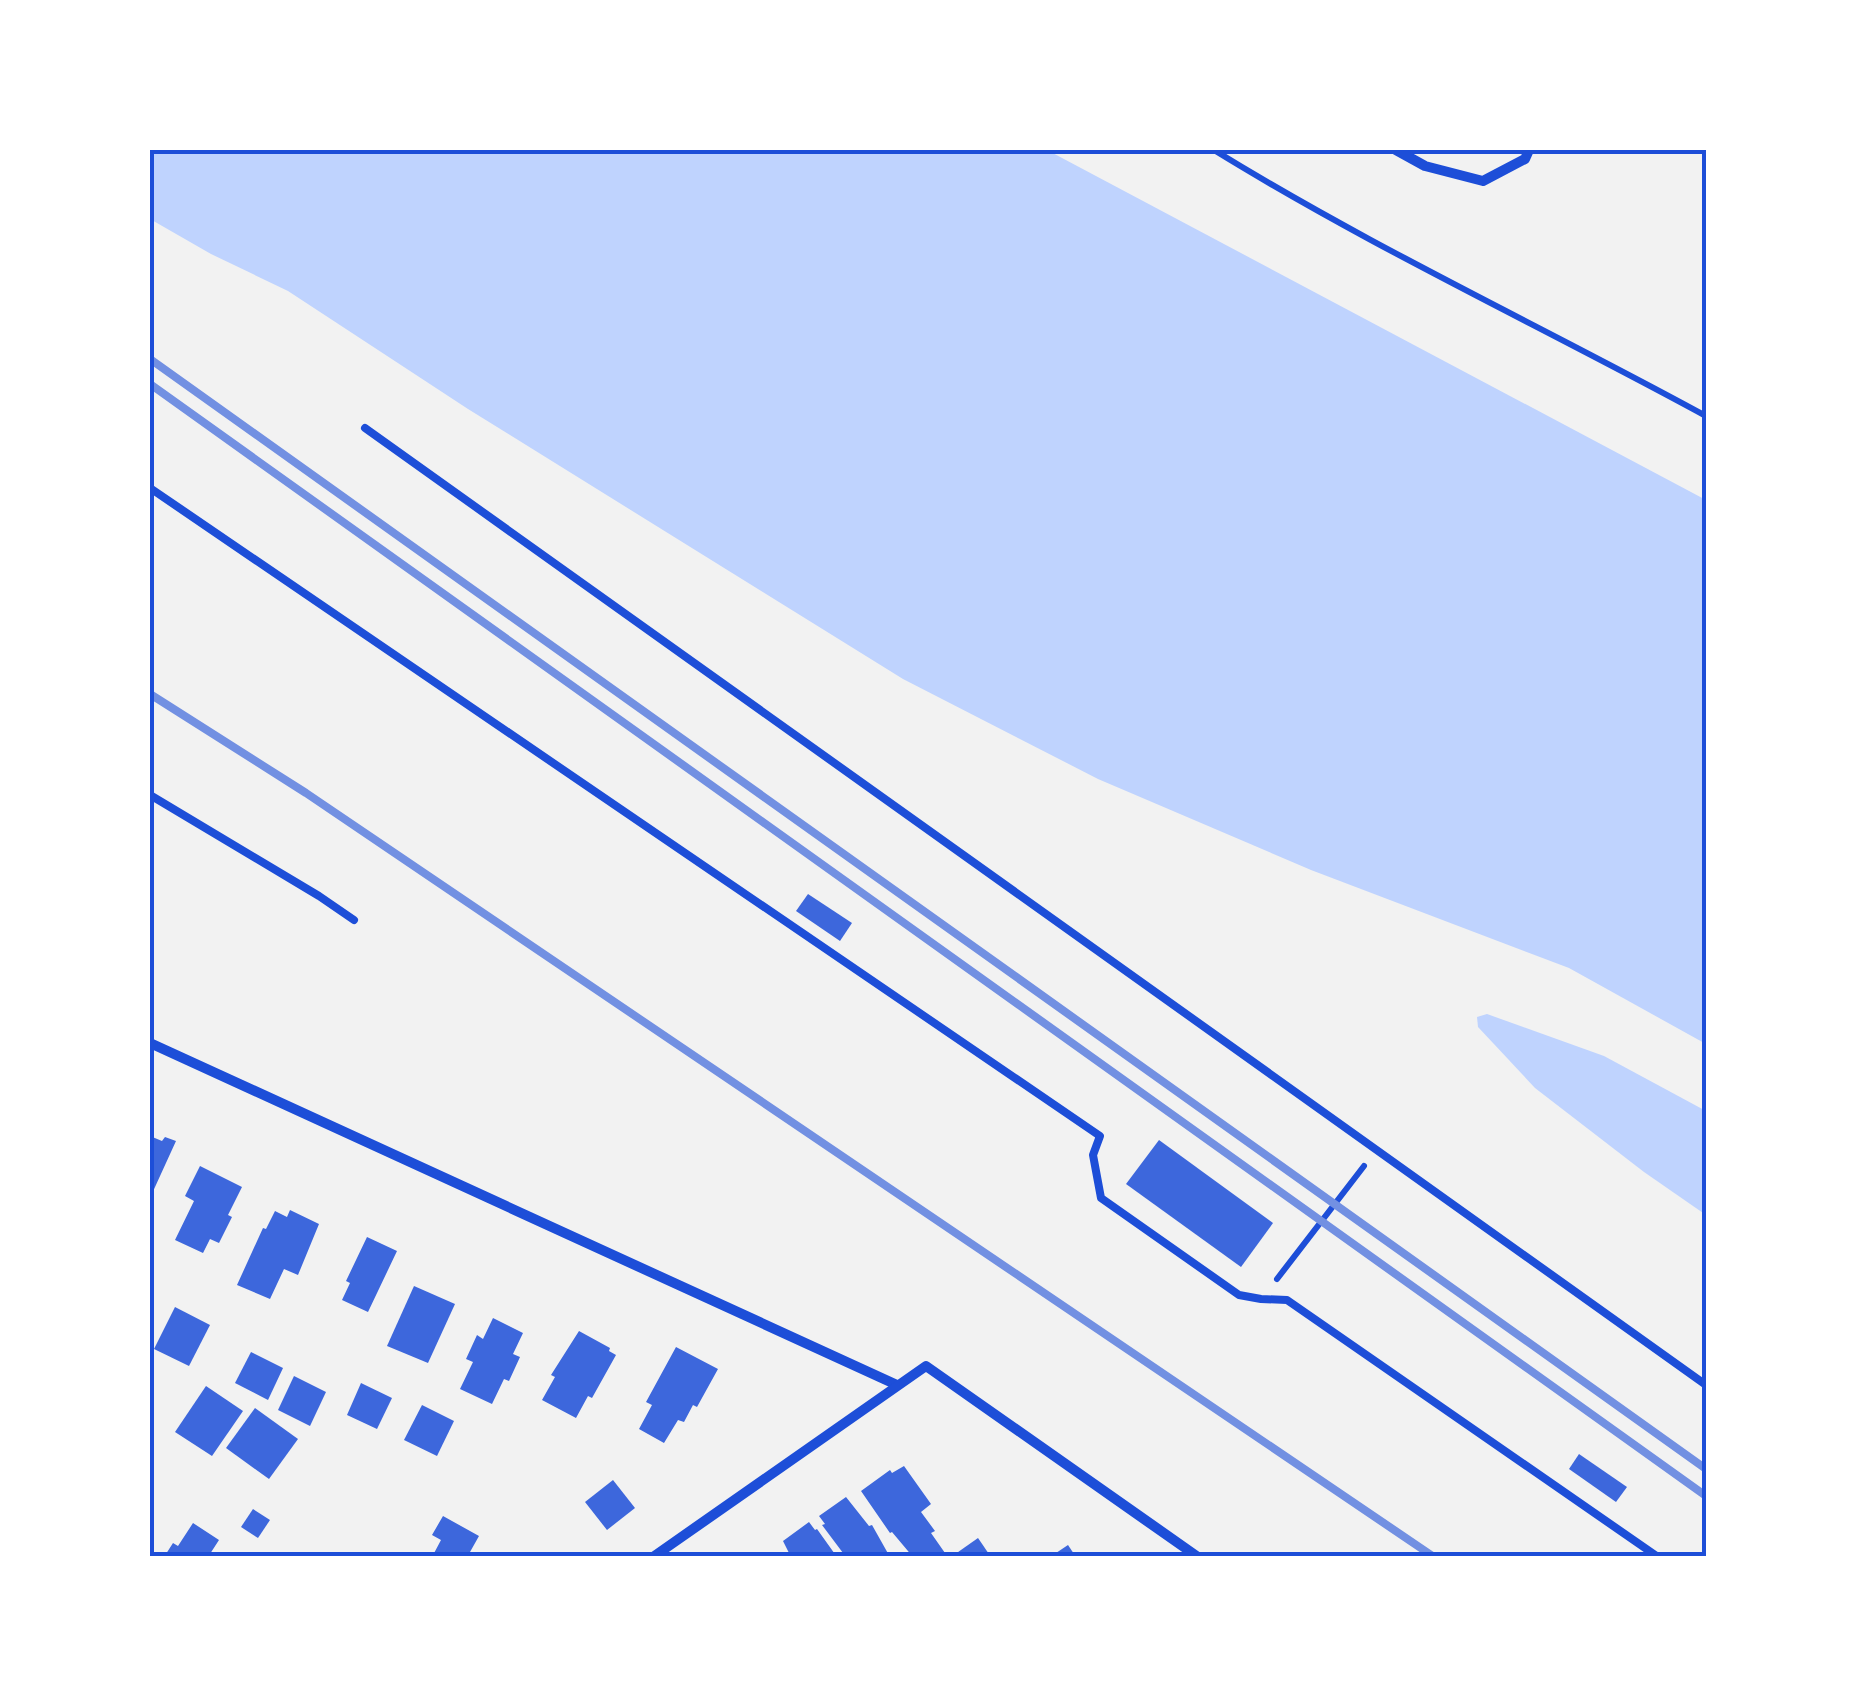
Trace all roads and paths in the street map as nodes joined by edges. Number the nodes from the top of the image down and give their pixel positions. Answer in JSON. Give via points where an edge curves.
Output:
{"nodes":[{"id":1,"x":1214,"y":150,"type":"edge"},
{"id":2,"x":1396,"y":150,"type":"edge"},
{"id":3,"x":1530,"y":150,"type":"edge"},
{"id":4,"x":1706,"y":416,"type":"edge"},
{"id":5,"x":365,"y":428,"type":"dead end"},
{"id":6,"x":150,"y":488,"type":"edge"},
{"id":7,"x":150,"y":795,"type":"edge"},
{"id":8,"x":354,"y":920,"type":"dead end"},
{"id":9,"x":150,"y":1043,"type":"edge"},
{"id":10,"x":1376,"y":1150,"type":"junction"},
{"id":11,"x":1261,"y":1299,"type":"junction"},
{"id":12,"x":897,"y":1384,"type":"junction"},
{"id":13,"x":1706,"y":1384,"type":"edge"},
{"id":14,"x":653,"y":1557,"type":"edge"},
{"id":15,"x":1198,"y":1557,"type":"edge"},
{"id":16,"x":1658,"y":1557,"type":"edge"}],
"edges":[{"from":1,"to":4,"type":"path"},
{"from":2,"to":3,"type":"street","via":[[1425,166],[1483,181]]},
{"from":5,"to":10,"type":"lane"},
{"from":6,"to":11,"type":"lane","via":[[1100,1136],[1093,1155],[1101,1198],[1238,1295]]},
{"from":7,"to":8,"type":"lane"},
{"from":9,"to":12,"type":"street"},
{"from":10,"to":11,"type":"path"},
{"from":10,"to":13,"type":"lane"},
{"from":11,"to":16,"type":"lane","via":[[1287,1300]]},
{"from":12,"to":14,"type":"street"},
{"from":12,"to":15,"type":"street","via":[[926,1366]]}]}
